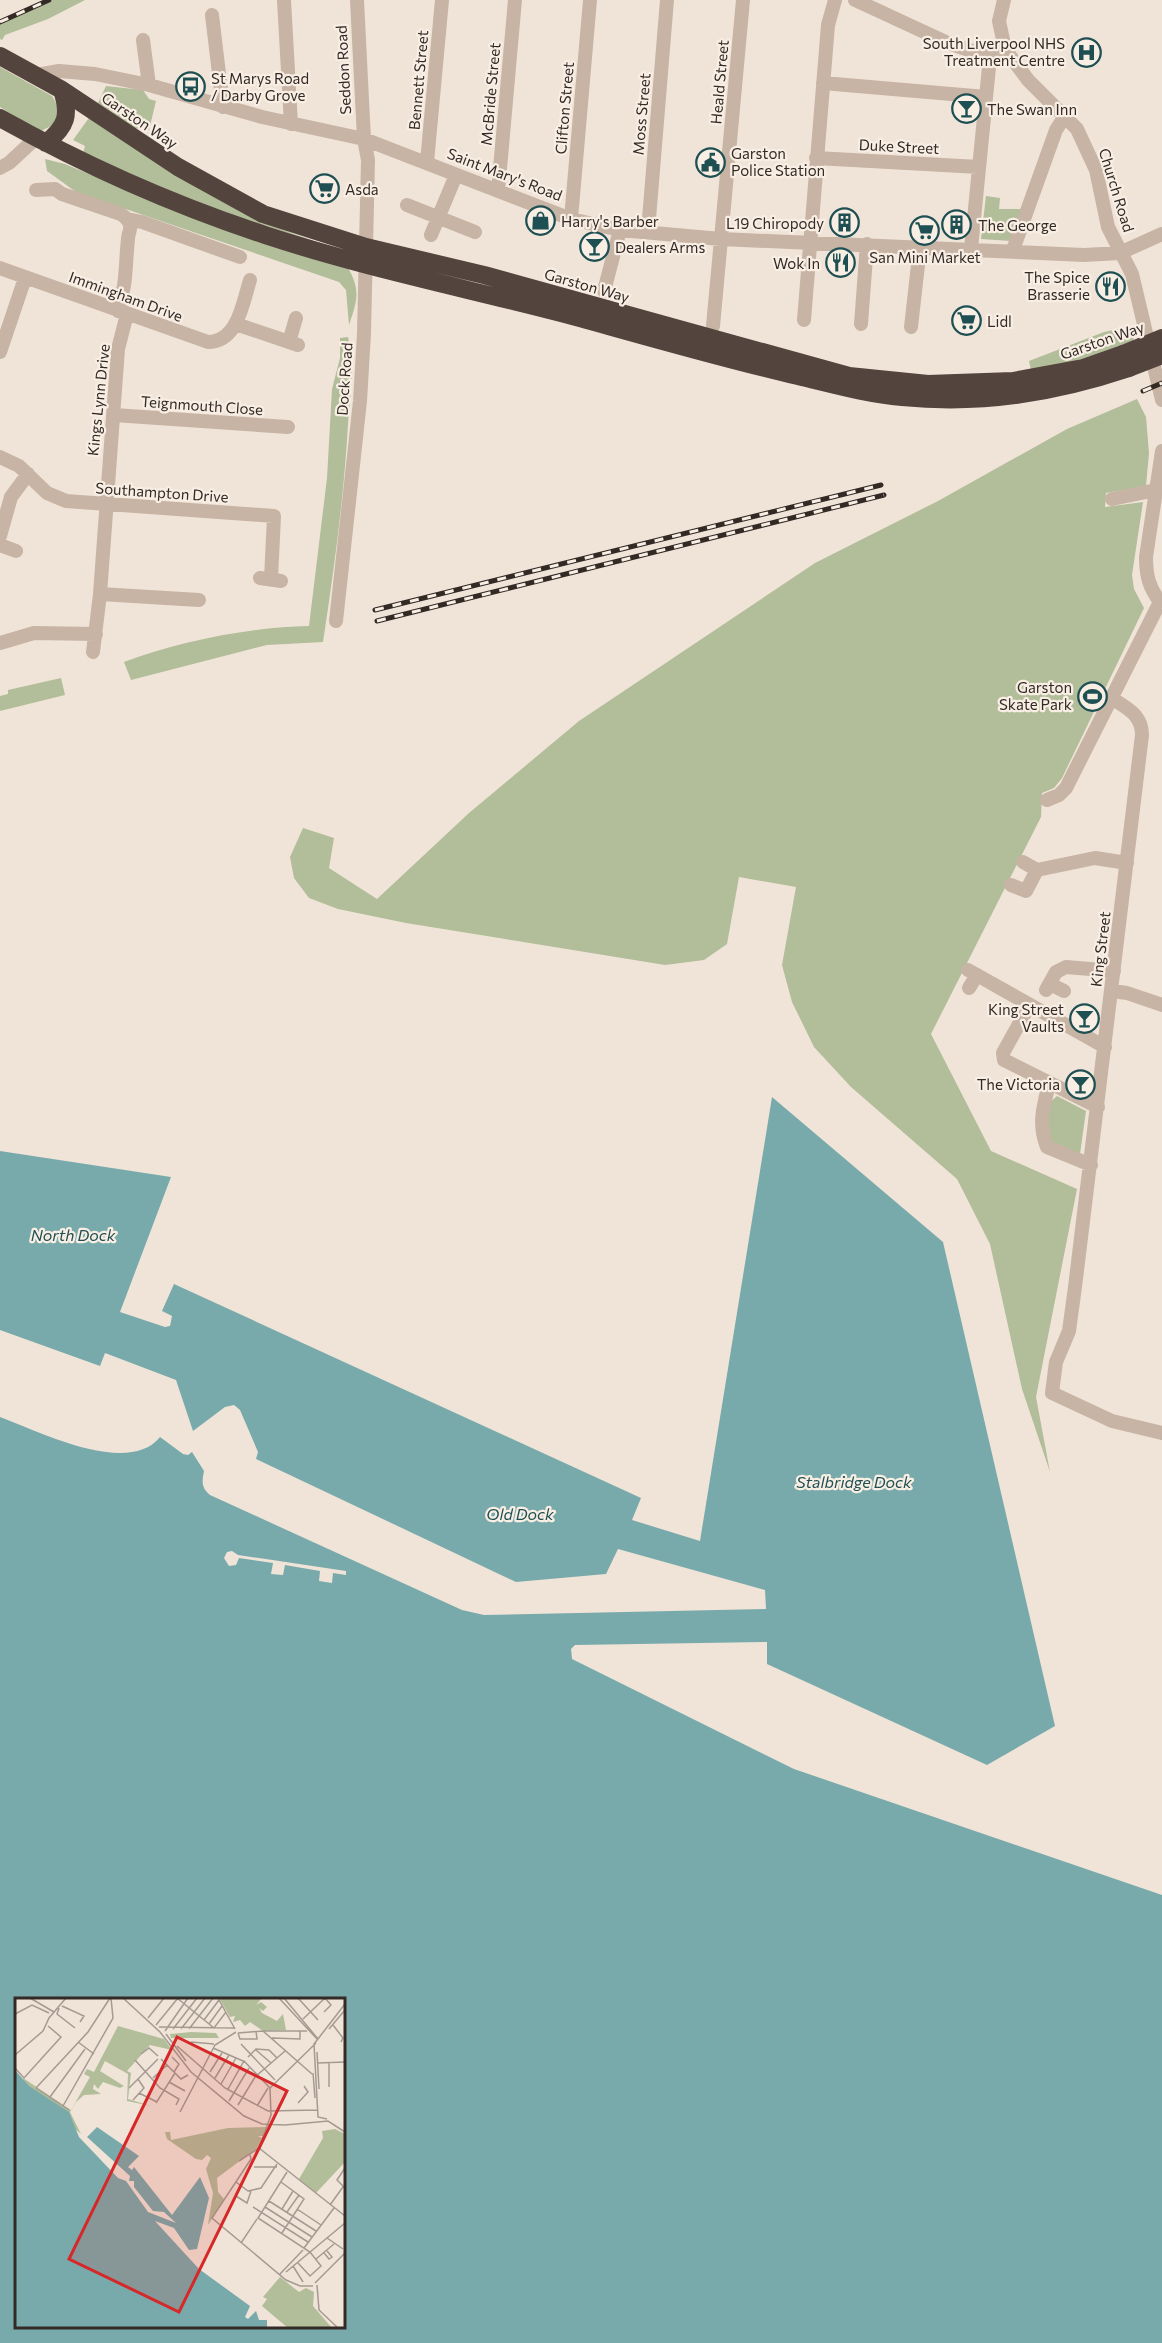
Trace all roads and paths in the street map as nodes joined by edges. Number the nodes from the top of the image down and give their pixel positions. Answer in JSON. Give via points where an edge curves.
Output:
{"nodes":[{"id":1,"x":284,"y":0,"type":"edge"},
{"id":2,"x":357,"y":0,"type":"edge"},
{"id":3,"x":441,"y":0,"type":"edge"},
{"id":4,"x":515,"y":0,"type":"edge"},
{"id":5,"x":590,"y":0,"type":"edge"},
{"id":6,"x":667,"y":0,"type":"edge"},
{"id":7,"x":743,"y":0,"type":"edge"},
{"id":8,"x":835,"y":0,"type":"edge"},
{"id":9,"x":855,"y":0,"type":"edge"},
{"id":10,"x":1004,"y":0,"type":"edge"},
{"id":11,"x":212,"y":15,"type":"dead end"},
{"id":12,"x":143,"y":40,"type":"dead end"},
{"id":13,"x":1005,"y":49,"type":"junction"},
{"id":14,"x":0,"y":56,"type":"edge"},
{"id":15,"x":990,"y":57,"type":"junction"},
{"id":16,"x":37,"y":75,"type":"junction"},
{"id":17,"x":823,"y":83,"type":"junction"},
{"id":18,"x":149,"y":85,"type":"junction"},
{"id":19,"x":62,"y":90,"type":"junction"},
{"id":20,"x":986,"y":97,"type":"junction"},
{"id":21,"x":223,"y":107,"type":"junction"},
{"id":22,"x":1065,"y":116,"type":"junction"},
{"id":23,"x":0,"y":118,"type":"edge"},
{"id":24,"x":291,"y":124,"type":"junction"},
{"id":25,"x":364,"y":139,"type":"junction"},
{"id":26,"x":41,"y":140,"type":"junction"},
{"id":27,"x":816,"y":158,"type":"junction"},
{"id":28,"x":427,"y":162,"type":"junction"},
{"id":29,"x":979,"y":167,"type":"junction"},
{"id":30,"x":0,"y":168,"type":"edge"},
{"id":31,"x":456,"y":174,"type":"junction"},
{"id":32,"x":36,"y":190,"type":"dead end"},
{"id":33,"x":498,"y":191,"type":"junction"},
{"id":34,"x":407,"y":205,"type":"dead end"},
{"id":35,"x":438,"y":218,"type":"junction"},
{"id":36,"x":127,"y":219,"type":"junction"},
{"id":37,"x":571,"y":219,"type":"junction"},
{"id":38,"x":620,"y":230,"type":"junction"},
{"id":39,"x":648,"y":231,"type":"junction"},
{"id":40,"x":475,"y":232,"type":"dead end"},
{"id":41,"x":1162,"y":234,"type":"edge"},
{"id":42,"x":431,"y":235,"type":"dead end"},
{"id":43,"x":721,"y":239,"type":"junction"},
{"id":44,"x":810,"y":241,"type":"junction"},
{"id":45,"x":867,"y":244,"type":"junction"},
{"id":46,"x":920,"y":247,"type":"junction"},
{"id":47,"x":971,"y":249,"type":"junction"},
{"id":48,"x":1012,"y":250,"type":"junction"},
{"id":49,"x":1120,"y":253,"type":"junction"},
{"id":50,"x":366,"y":256,"type":"junction"},
{"id":51,"x":240,"y":257,"type":"dead end"},
{"id":52,"x":0,"y":268,"type":"edge"},
{"id":53,"x":25,"y":278,"type":"junction"},
{"id":54,"x":250,"y":280,"type":"dead end"},
{"id":55,"x":604,"y":291,"type":"dead end"},
{"id":56,"x":122,"y":312,"type":"junction"},
{"id":57,"x":296,"y":318,"type":"dead end"},
{"id":58,"x":804,"y":320,"type":"dead end"},
{"id":59,"x":236,"y":324,"type":"junction"},
{"id":60,"x":861,"y":324,"type":"dead end"},
{"id":61,"x":713,"y":326,"type":"dead end"},
{"id":62,"x":911,"y":327,"type":"dead end"},
{"id":63,"x":1162,"y":338,"type":"edge"},
{"id":64,"x":0,"y":352,"type":"edge"},
{"id":65,"x":1162,"y":356,"type":"edge"},
{"id":66,"x":1126,"y":361,"type":"junction"},
{"id":67,"x":1162,"y":400,"type":"edge"},
{"id":68,"x":114,"y":415,"type":"junction"},
{"id":69,"x":288,"y":427,"type":"dead end"},
{"id":70,"x":1162,"y":451,"type":"edge"},
{"id":71,"x":0,"y":457,"type":"edge"},
{"id":72,"x":28,"y":474,"type":"junction"},
{"id":73,"x":1156,"y":490,"type":"junction"},
{"id":74,"x":1112,"y":499,"type":"dead end"},
{"id":75,"x":106,"y":505,"type":"junction"},
{"id":76,"x":0,"y":536,"type":"edge"},
{"id":77,"x":0,"y":545,"type":"edge"},
{"id":78,"x":16,"y":551,"type":"dead end"},
{"id":79,"x":271,"y":579,"type":"dead end"},
{"id":80,"x":100,"y":594,"type":"junction"},
{"id":81,"x":199,"y":601,"type":"dead end"},
{"id":82,"x":1161,"y":602,"type":"edge"},
{"id":83,"x":336,"y":621,"type":"dead end"},
{"id":84,"x":96,"y":634,"type":"junction"},
{"id":85,"x":0,"y":643,"type":"edge"},
{"id":86,"x":93,"y":652,"type":"dead end"},
{"id":87,"x":1113,"y":699,"type":"junction"},
{"id":88,"x":1047,"y":800,"type":"dead end"},
{"id":89,"x":1023,"y":862,"type":"dead end"},
{"id":90,"x":1127,"y":863,"type":"junction"},
{"id":91,"x":1037,"y":870,"type":"junction"},
{"id":92,"x":1011,"y":885,"type":"dead end"},
{"id":93,"x":1113,"y":971,"type":"junction"},
{"id":94,"x":969,"y":988,"type":"dead end"},
{"id":95,"x":1112,"y":991,"type":"junction"},
{"id":96,"x":1064,"y":992,"type":"dead end"},
{"id":97,"x":1162,"y":1005,"type":"edge"},
{"id":98,"x":1029,"y":1006,"type":"junction"},
{"id":99,"x":1105,"y":1047,"type":"junction"},
{"id":100,"x":1048,"y":1084,"type":"junction"},
{"id":101,"x":1098,"y":1107,"type":"junction"},
{"id":102,"x":1091,"y":1165,"type":"junction"},
{"id":103,"x":1162,"y":1433,"type":"edge"}],
"edges":[{"from":1,"to":24,"type":"street"},
{"from":2,"to":25,"type":"street","name":"Seddon Road"},
{"from":3,"to":28,"type":"street","name":"Bennett Street"},
{"from":4,"to":33,"type":"street","name":"McBride Street"},
{"from":5,"to":37,"type":"street","name":"Clifton Street"},
{"from":6,"to":39,"type":"street","name":"Moss Street"},
{"from":7,"to":43,"type":"street","name":"Heald Street"},
{"from":8,"to":17,"type":"street","via":[[828,24]]},
{"from":9,"to":15,"type":"street","via":[[948,43]]},
{"from":10,"to":13,"type":"street","via":[[999,21]]},
{"from":11,"to":21,"type":"street"},
{"from":12,"to":18,"type":"street"},
{"from":13,"to":15,"type":"street"},
{"from":13,"to":22,"type":"street","name":"Church Road","via":[[1028,80]]},
{"from":14,"to":16,"type":"highway"},
{"from":15,"to":20,"type":"street"},
{"from":16,"to":18,"type":"street","name":"Saint Mary's Road","via":[[59,71],[86,73]]},
{"from":16,"to":19,"type":"highway","name":"Garston Way"},
{"from":17,"to":20,"type":"street"},
{"from":17,"to":27,"type":"street"},
{"from":18,"to":21,"type":"street","name":"Saint Mary's Road"},
{"from":19,"to":26,"type":"highway","via":[[67,116],[60,131]]},
{"from":19,"to":50,"type":"highway","name":"Garston Way","via":[[178,166],[254,209]]},
{"from":20,"to":29,"type":"street"},
{"from":21,"to":24,"type":"street","name":"Saint Mary's Road"},
{"from":22,"to":48,"type":"street","via":[[1056,130]]},
{"from":22,"to":49,"type":"street","name":"Church Road","via":[[1082,137],[1096,170],[1108,227]]},
{"from":23,"to":26,"type":"highway"},
{"from":24,"to":25,"type":"street","name":"Saint Mary's Road"},
{"from":25,"to":28,"type":"street","name":"Saint Mary's Road"},
{"from":25,"to":50,"type":"street","name":"Dock Road","via":[[368,160]]},
{"from":26,"to":30,"type":"street"},
{"from":26,"to":50,"type":"highway","name":"Garston Way","via":[[195,210],[267,236]]},
{"from":27,"to":29,"type":"street","name":"Duke Street"},
{"from":27,"to":44,"type":"street"},
{"from":28,"to":31,"type":"street","name":"Saint Mary's Road"},
{"from":29,"to":47,"type":"street"},
{"from":31,"to":33,"type":"street","name":"Saint Mary's Road"},
{"from":31,"to":35,"type":"street"},
{"from":32,"to":36,"type":"street","via":[[56,184],[62,194]]},
{"from":33,"to":37,"type":"street","name":"Saint Mary's Road"},
{"from":34,"to":35,"type":"street"},
{"from":35,"to":40,"type":"street"},
{"from":35,"to":42,"type":"street"},
{"from":36,"to":51,"type":"street"},
{"from":36,"to":56,"type":"street","name":"Kings Lynn Drive","via":[[128,267]]},
{"from":37,"to":38,"type":"street","name":"Saint Mary's Road"},
{"from":38,"to":39,"type":"street","name":"Saint Mary's Road"},
{"from":38,"to":55,"type":"street"},
{"from":39,"to":43,"type":"street","name":"Saint Mary's Road"},
{"from":41,"to":49,"type":"street"},
{"from":43,"to":44,"type":"street","name":"Saint Mary's Road"},
{"from":43,"to":61,"type":"street","name":"Heald Street"},
{"from":44,"to":45,"type":"street","name":"Saint Mary's Road"},
{"from":44,"to":58,"type":"street"},
{"from":45,"to":46,"type":"street","name":"Saint Mary's Road"},
{"from":45,"to":60,"type":"street"},
{"from":46,"to":47,"type":"street","name":"Saint Mary's Road"},
{"from":46,"to":62,"type":"street"},
{"from":47,"to":48,"type":"street","name":"Saint Mary's Road"},
{"from":48,"to":49,"type":"street","name":"Saint Mary's Road"},
{"from":49,"to":67,"type":"street","name":"Church Road","via":[[1132,274]]},
{"from":50,"to":66,"type":"highway","name":"Garston Way","via":[[484,275],[849,376],[928,384],[1013,381]]},
{"from":50,"to":83,"type":"street","name":"Dock Road","via":[[360,401]]},
{"from":52,"to":53,"type":"street","name":"Immingham Drive"},
{"from":53,"to":56,"type":"street","name":"Immingham Drive"},
{"from":53,"to":64,"type":"street"},
{"from":54,"to":59,"type":"street"},
{"from":56,"to":59,"type":"street","name":"Immingham Drive","via":[[208,342],[216,342]]},
{"from":56,"to":68,"type":"street","name":"Kings Lynn Drive"},
{"from":57,"to":59,"type":"street","via":[[294,344]]},
{"from":63,"to":66,"type":"highway","name":"Garston Way","bridge":true},
{"from":65,"to":66,"type":"highway","name":"Garston Way","bridge":true},
{"from":68,"to":69,"type":"street","name":"Teignmouth Close"},
{"from":68,"to":75,"type":"street","name":"Kings Lynn Drive"},
{"from":70,"to":73,"type":"street"},
{"from":71,"to":72,"type":"street","name":"Southampton Drive"},
{"from":72,"to":75,"type":"street","name":"Southampton Drive","via":[[47,493],[66,501]]},
{"from":72,"to":76,"type":"street","via":[[10,497]]},
{"from":73,"to":74,"type":"street"},
{"from":73,"to":82,"type":"street","via":[[1146,573],[1150,588]]},
{"from":75,"to":79,"type":"street","name":"Southampton Drive","via":[[274,516]]},
{"from":75,"to":80,"type":"street","name":"Kings Lynn Drive"},
{"from":77,"to":78,"type":"street"},
{"from":80,"to":81,"type":"street"},
{"from":80,"to":84,"type":"street","name":"Kings Lynn Drive"},
{"from":82,"to":87,"type":"street"},
{"from":84,"to":85,"type":"street","via":[[34,633]]},
{"from":84,"to":86,"type":"street","name":"Kings Lynn Drive"},
{"from":87,"to":88,"type":"street","via":[[1066,788]]},
{"from":87,"to":90,"type":"street","name":"King Street","via":[[1135,713],[1142,724]]},
{"from":89,"to":91,"type":"street"},
{"from":90,"to":91,"type":"street","via":[[1095,858]]},
{"from":90,"to":93,"type":"street","name":"King Street"},
{"from":91,"to":92,"type":"street","via":[[1026,891]]},
{"from":93,"to":95,"type":"street","name":"King Street"},
{"from":93,"to":96,"type":"street","via":[[1066,967],[1056,972],[1048,987]]},
{"from":94,"to":98,"type":"street","via":[[972,972]]},
{"from":95,"to":97,"type":"street"},
{"from":95,"to":99,"type":"street","name":"King Street"},
{"from":98,"to":99,"type":"street"},
{"from":98,"to":100,"type":"street","via":[[1004,1060]]},
{"from":99,"to":101,"type":"street","name":"King Street"},
{"from":100,"to":101,"type":"street"},
{"from":100,"to":102,"type":"street","via":[[1040,1121],[1047,1147]]},
{"from":101,"to":102,"type":"street","name":"King Street"},
{"from":102,"to":103,"type":"street","name":"King Street","via":[[1069,1331],[1056,1362],[1052,1393],[1112,1421]]}]}
